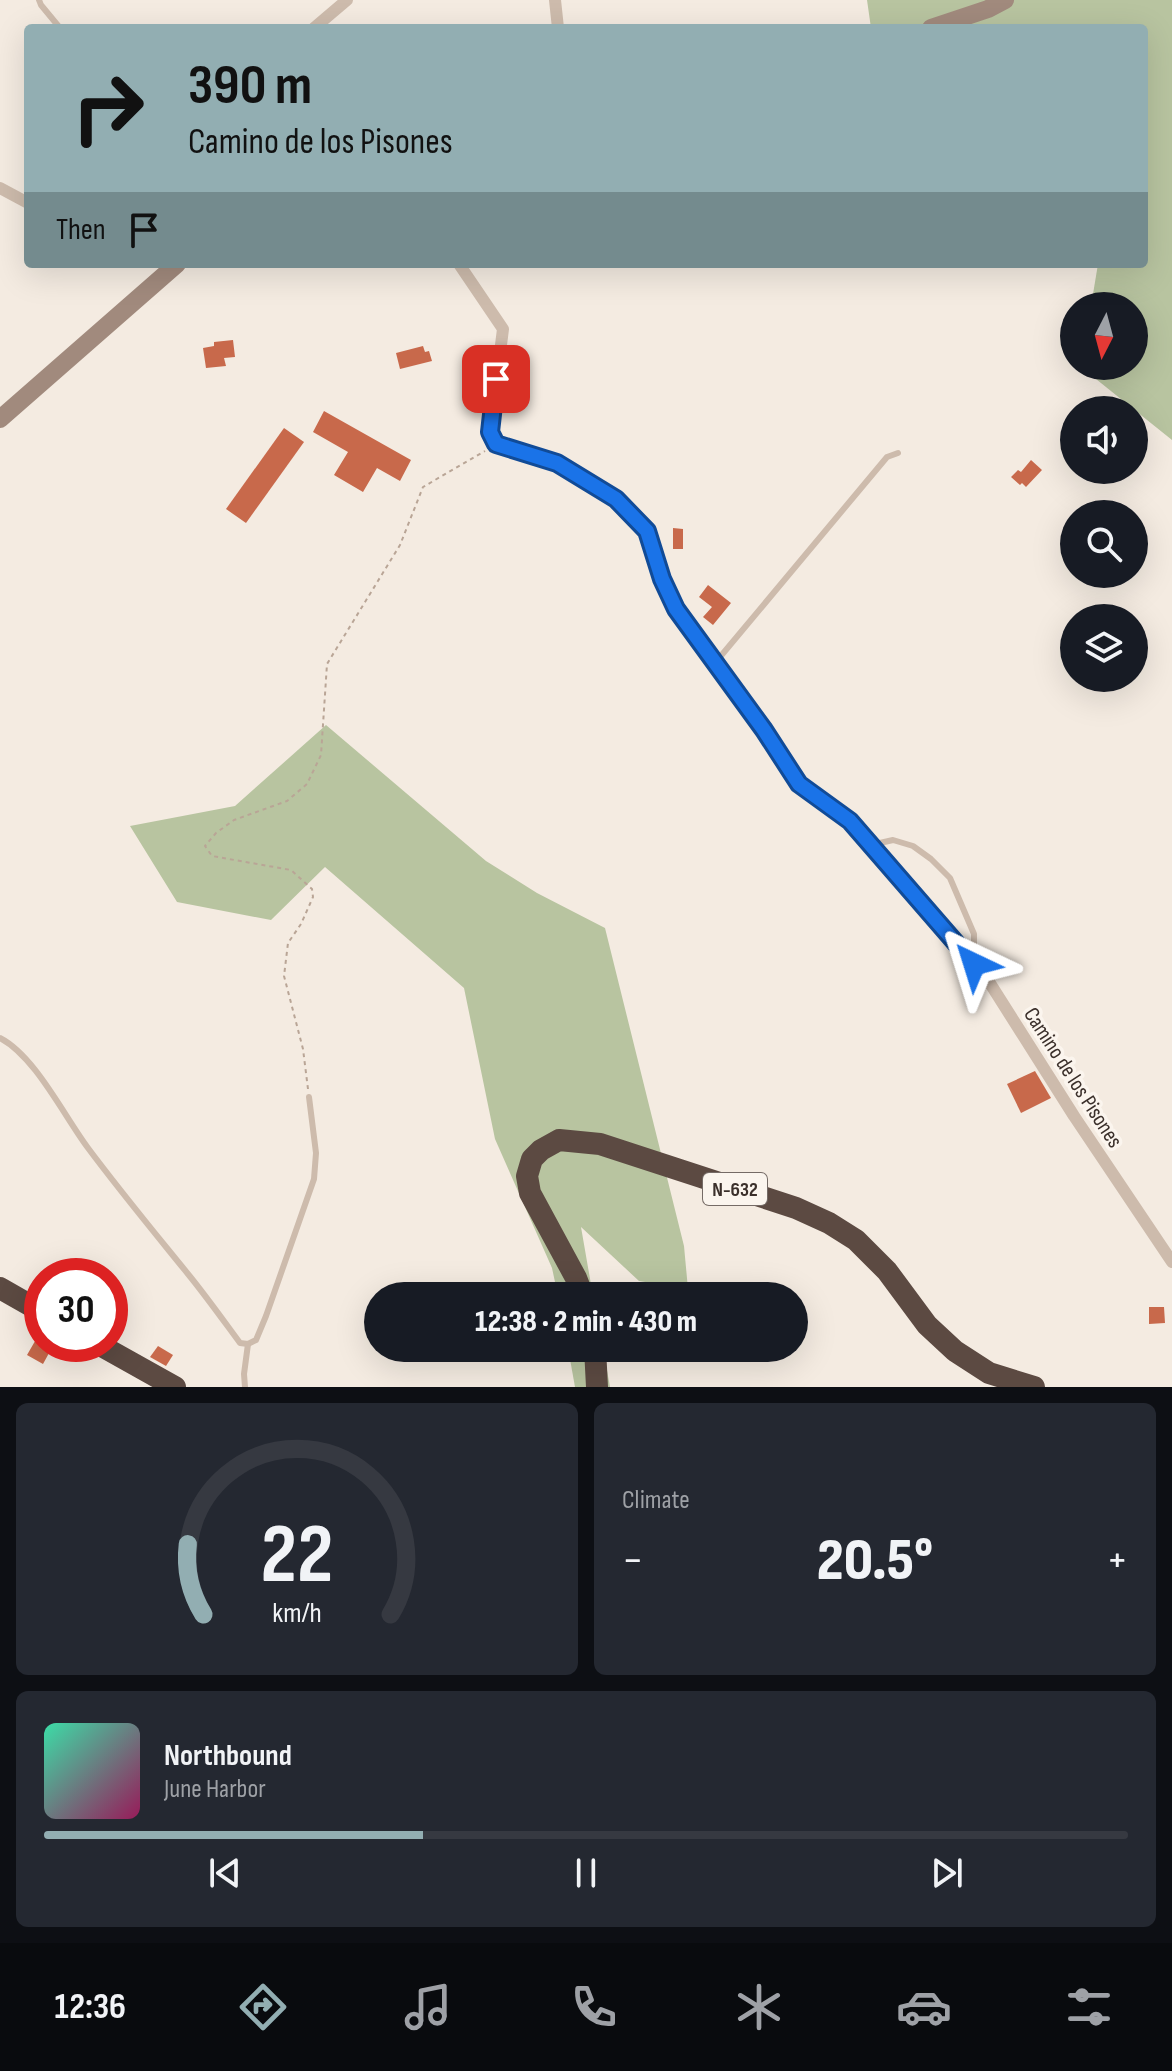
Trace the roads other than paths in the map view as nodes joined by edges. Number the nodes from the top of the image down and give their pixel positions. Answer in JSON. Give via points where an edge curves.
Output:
{"nodes":[{"id":1,"x":39,"y":0,"type":"edge"},
{"id":2,"x":347,"y":0,"type":"edge"},
{"id":3,"x":555,"y":0,"type":"edge"},
{"id":4,"x":1005,"y":0,"type":"edge"},
{"id":5,"x":57,"y":24,"type":"edge"},
{"id":6,"x":319,"y":24,"type":"edge"},
{"id":7,"x":558,"y":24,"type":"edge"},
{"id":8,"x":943,"y":24,"type":"edge"},
{"id":9,"x":0,"y":188,"type":"edge"},
{"id":10,"x":24,"y":201,"type":"edge"},
{"id":11,"x":172,"y":268,"type":"edge"},
{"id":12,"x":462,"y":268,"type":"edge"},
{"id":13,"x":0,"y":419,"type":"edge"},
{"id":14,"x":898,"y":453,"type":"dead end"},
{"id":15,"x":715,"y":663,"type":"junction"},
{"id":16,"x":871,"y":845,"type":"junction"},
{"id":17,"x":974,"y":964,"type":"junction"},
{"id":18,"x":0,"y":1038,"type":"edge"},
{"id":19,"x":309,"y":1097,"type":"road end"},
{"id":20,"x":1172,"y":1262,"type":"edge"},
{"id":21,"x":578,"y":1282,"type":"edge"},
{"id":22,"x":0,"y":1288,"type":"edge"},
{"id":23,"x":24,"y":1302,"type":"edge"},
{"id":24,"x":248,"y":1344,"type":"junction"},
{"id":25,"x":128,"y":1362,"type":"edge"},
{"id":26,"x":596,"y":1362,"type":"edge"},
{"id":27,"x":170,"y":1386,"type":"edge"},
{"id":28,"x":245,"y":1387,"type":"edge"},
{"id":29,"x":597,"y":1387,"type":"edge"},
{"id":30,"x":1034,"y":1387,"type":"edge"}],
"edges":[{"from":1,"to":5,"type":"lane"},
{"from":2,"to":6,"type":"street"},
{"from":3,"to":7,"type":"street"},
{"from":4,"to":8,"type":"street"},
{"from":9,"to":10,"type":"street"},
{"from":11,"to":13,"type":"street"},
{"from":12,"to":15,"type":"street","name":"Camino de los Pisones","via":[[503,329],[490,432],[496,444],[557,463],[616,499],[647,531],[676,609]]},
{"from":14,"to":15,"type":"lane","via":[[887,457]]},
{"from":15,"to":16,"type":"street","name":"Camino de los Pisones","via":[[799,784],[850,821]]},
{"from":16,"to":17,"type":"street","name":"Camino de los Pisones"},
{"from":16,"to":17,"type":"lane","via":[[893,840],[913,846],[950,878],[974,934]]},
{"from":17,"to":20,"type":"street","name":"Camino de los Pisones"},
{"from":18,"to":24,"type":"lane","via":[[34,1070],[127,1200],[240,1343]]},
{"from":19,"to":24,"type":"lane","via":[[314,1179],[266,1316],[256,1340]]},
{"from":21,"to":30,"type":"highway","number":"N-632","via":[[530,1193],[527,1176],[532,1159],[559,1140],[600,1144],[829,1223],[856,1240],[887,1271],[927,1325],[955,1351],[989,1373]]},
{"from":22,"to":23,"type":"highway"},
{"from":24,"to":28,"type":"lane"},
{"from":25,"to":27,"type":"highway"},
{"from":26,"to":29,"type":"highway"}]}
